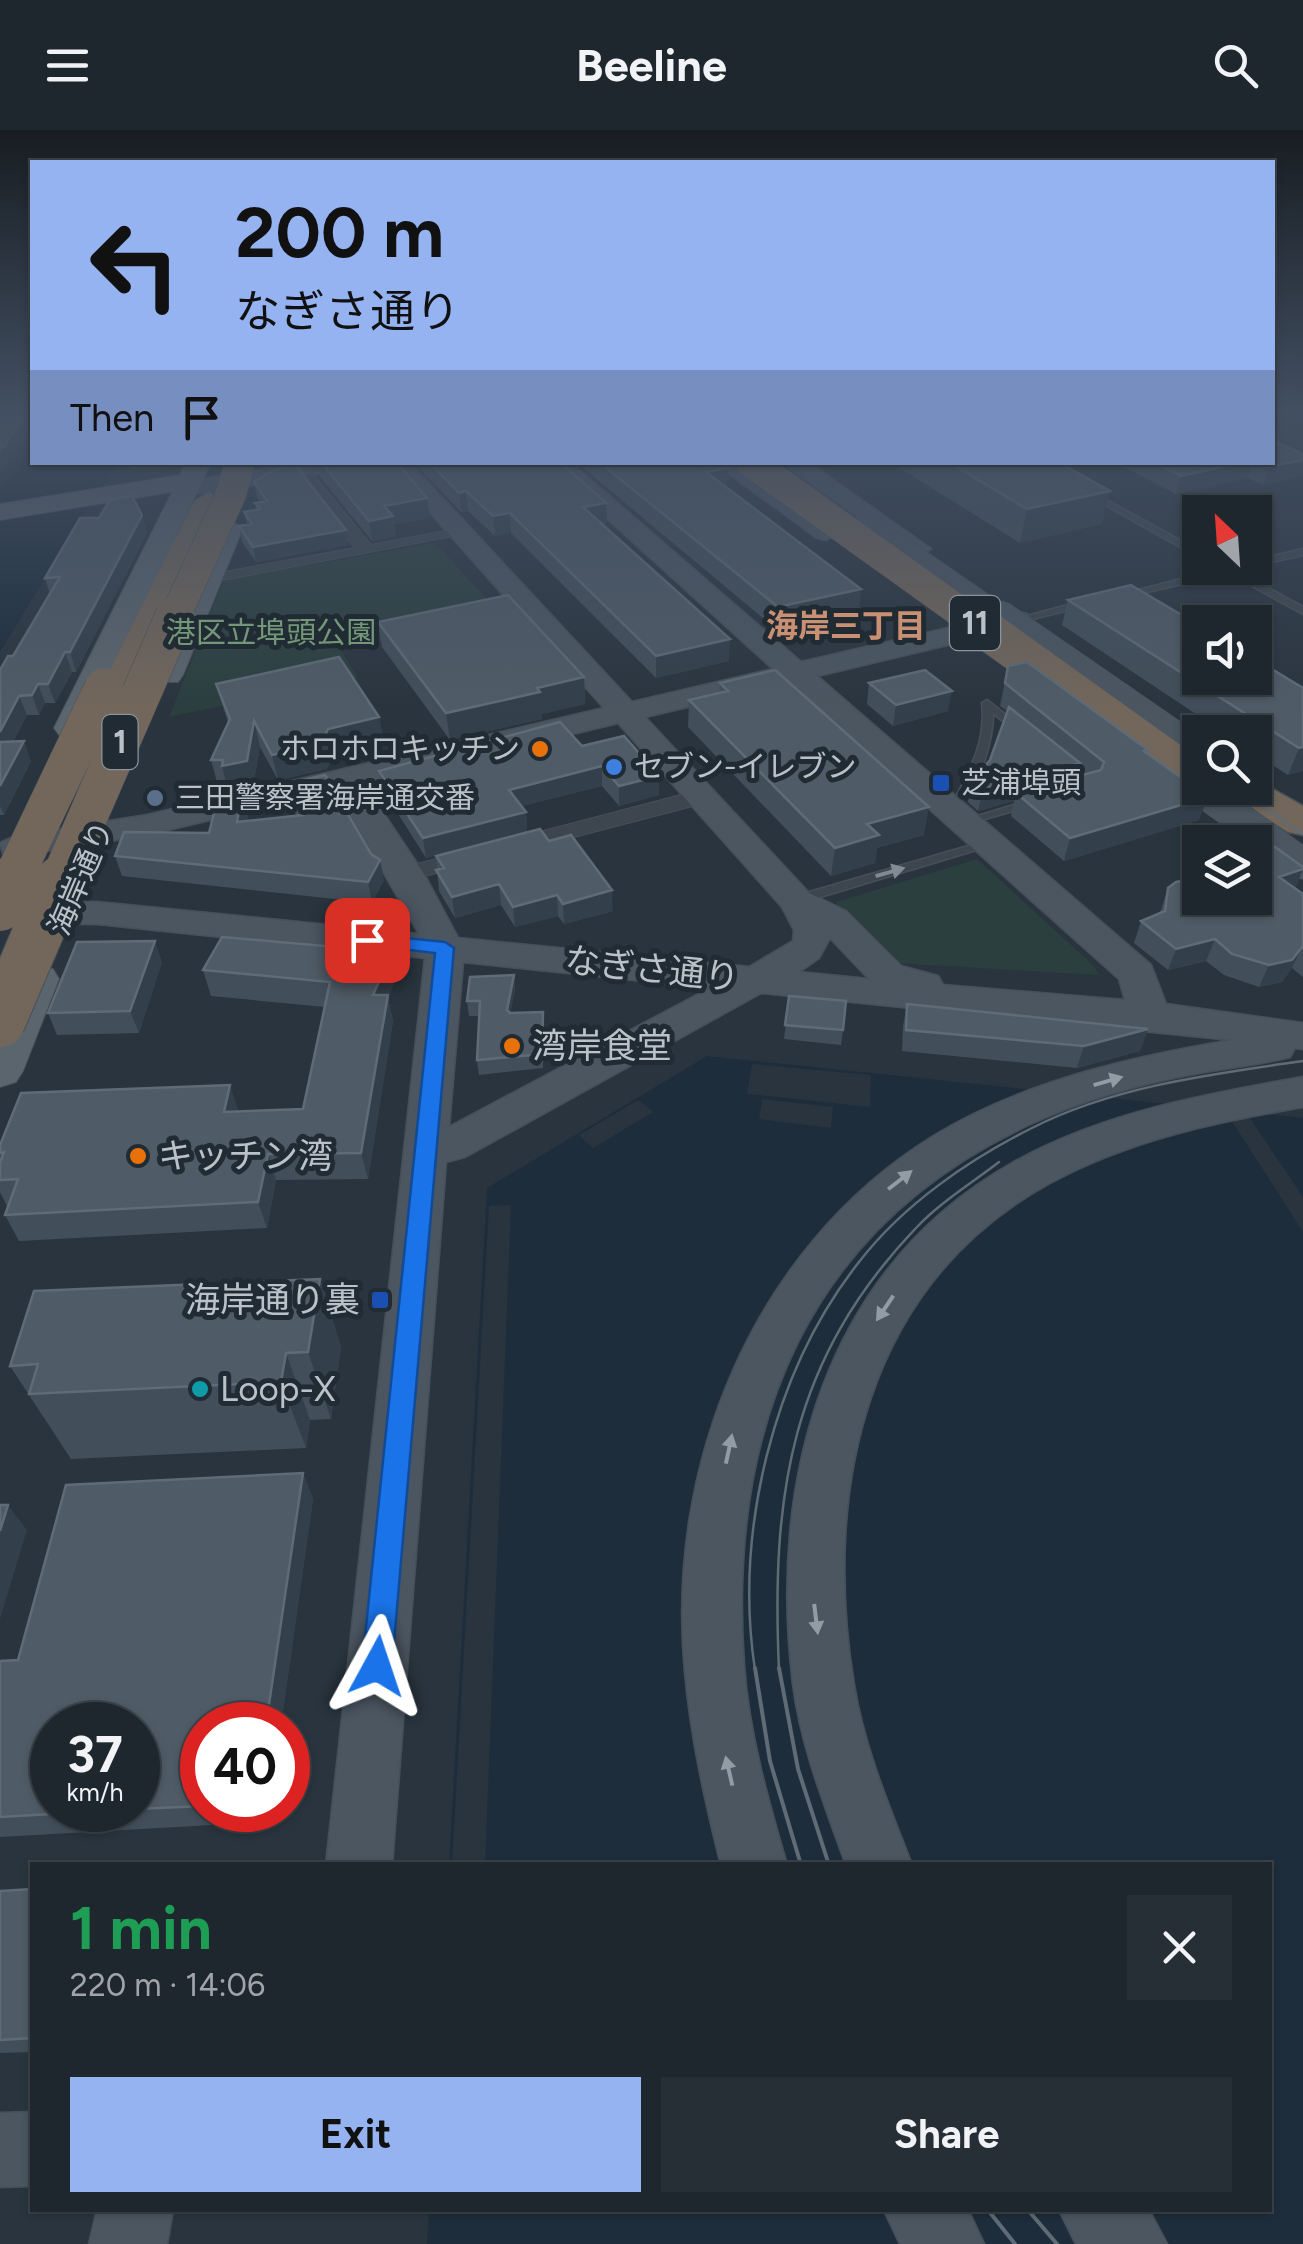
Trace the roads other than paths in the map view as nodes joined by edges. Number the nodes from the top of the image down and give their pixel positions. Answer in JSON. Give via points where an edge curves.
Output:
{"nodes":[{"id":1,"x":48,"y":512,"type":"edge"},
{"id":2,"x":177,"y":512,"type":"edge"},
{"id":3,"x":183,"y":512,"type":"edge"},
{"id":4,"x":219,"y":512,"type":"edge"},
{"id":5,"x":224,"y":512,"type":"edge"},
{"id":6,"x":229,"y":512,"type":"edge"},
{"id":7,"x":338,"y":512,"type":"edge"},
{"id":8,"x":441,"y":512,"type":"edge"},
{"id":9,"x":612,"y":512,"type":"edge"},
{"id":10,"x":795,"y":512,"type":"edge"},
{"id":11,"x":820,"y":512,"type":"edge"},
{"id":12,"x":826,"y":512,"type":"edge"},
{"id":13,"x":835,"y":512,"type":"edge"},
{"id":14,"x":849,"y":512,"type":"edge"},
{"id":15,"x":862,"y":512,"type":"edge"},
{"id":16,"x":1124,"y":512,"type":"edge"},
{"id":17,"x":0,"y":521,"type":"edge"},
{"id":18,"x":854,"y":528,"type":"junction"},
{"id":19,"x":461,"y":533,"type":"junction"},
{"id":20,"x":1182,"y":544,"type":"edge"},
{"id":21,"x":366,"y":550,"type":"junction"},
{"id":22,"x":1303,"y":552,"type":"edge"},
{"id":23,"x":1272,"y":559,"type":"edge"},
{"id":24,"x":208,"y":580,"type":"junction"},
{"id":25,"x":1182,"y":580,"type":"edge"},
{"id":26,"x":1258,"y":585,"type":"edge"},
{"id":27,"x":1132,"y":592,"type":"junction"},
{"id":28,"x":1117,"y":596,"type":"edge"},
{"id":29,"x":1101,"y":600,"type":"edge"},
{"id":30,"x":1147,"y":601,"type":"edge"},
{"id":31,"x":1303,"y":611,"type":"edge"},
{"id":32,"x":1016,"y":620,"type":"junction"},
{"id":33,"x":976,"y":630,"type":"junction"},
{"id":34,"x":151,"y":668,"type":"junction"},
{"id":35,"x":794,"y":672,"type":"junction"},
{"id":36,"x":624,"y":712,"type":"junction"},
{"id":37,"x":1182,"y":734,"type":"edge"},
{"id":38,"x":1031,"y":739,"type":"edge"},
{"id":39,"x":1182,"y":743,"type":"edge"},
{"id":40,"x":1182,"y":744,"type":"edge"},
{"id":41,"x":1182,"y":770,"type":"edge"},
{"id":42,"x":50,"y":774,"type":"junction"},
{"id":43,"x":345,"y":778,"type":"junction"},
{"id":44,"x":700,"y":797,"type":"junction"},
{"id":45,"x":1053,"y":797,"type":"edge"},
{"id":46,"x":1272,"y":797,"type":"edge"},
{"id":47,"x":1272,"y":803,"type":"edge"},
{"id":48,"x":1235,"y":805,"type":"edge"},
{"id":49,"x":1303,"y":821,"type":"edge"},
{"id":50,"x":965,"y":823,"type":"junction"},
{"id":51,"x":99,"y":835,"type":"junction"},
{"id":52,"x":1303,"y":846,"type":"edge"},
{"id":53,"x":7,"y":860,"type":"edge"},
{"id":54,"x":1303,"y":865,"type":"edge"},
{"id":55,"x":406,"y":874,"type":"junction"},
{"id":56,"x":796,"y":900,"type":"junction"},
{"id":57,"x":0,"y":910,"type":"edge"},
{"id":58,"x":67,"y":910,"type":"junction"},
{"id":59,"x":445,"y":948,"type":"junction"},
{"id":60,"x":0,"y":957,"type":"edge"},
{"id":61,"x":755,"y":980,"type":"junction"},
{"id":62,"x":997,"y":1002,"type":"junction"},
{"id":63,"x":1149,"y":1015,"type":"junction"},
{"id":64,"x":0,"y":1022,"type":"edge"},
{"id":65,"x":1303,"y":1039,"type":"edge"},
{"id":66,"x":0,"y":1071,"type":"edge"},
{"id":67,"x":1303,"y":1092,"type":"edge"},
{"id":68,"x":425,"y":1150,"type":"junction"},
{"id":69,"x":359,"y":1862,"type":"edge"},
{"id":70,"x":753,"y":1862,"type":"edge"},
{"id":71,"x":878,"y":1862,"type":"edge"},
{"id":72,"x":30,"y":2148,"type":"edge"},
{"id":73,"x":0,"y":2150,"type":"edge"},
{"id":74,"x":135,"y":2212,"type":"edge"},
{"id":75,"x":923,"y":2212,"type":"edge"},
{"id":76,"x":1100,"y":2212,"type":"edge"},
{"id":77,"x":128,"y":2244,"type":"edge"},
{"id":78,"x":945,"y":2244,"type":"edge"},
{"id":79,"x":1128,"y":2244,"type":"edge"}],
"edges":[{"from":1,"to":17,"type":"main road"},
{"from":2,"to":42,"type":"main road"},
{"from":3,"to":57,"type":"highway","number":"1","bridge":true},
{"from":4,"to":42,"type":"highway","via":[[113,700]]},
{"from":5,"to":34,"type":"highway","number":"1","bridge":true},
{"from":6,"to":24,"type":"main road","name":"海岸通り"},
{"from":7,"to":21,"type":"street"},
{"from":8,"to":19,"type":"street"},
{"from":9,"to":35,"type":"street"},
{"from":10,"to":33,"type":"street","via":[[946,617]]},
{"from":11,"to":41,"type":"highway","number":"11","bridge":true},
{"from":12,"to":18,"type":"street"},
{"from":13,"to":18,"type":"street"},
{"from":14,"to":39,"type":"highway","number":"11","bridge":true},
{"from":15,"to":32,"type":"street"},
{"from":16,"to":20,"type":"lane"},
{"from":18,"to":40,"type":"street","bridge":true},
{"from":18,"to":54,"type":"street","bridge":true},
{"from":19,"to":21,"type":"street"},
{"from":19,"to":36,"type":"street"},
{"from":21,"to":24,"type":"street"},
{"from":22,"to":23,"type":"lane"},
{"from":24,"to":51,"type":"main road","name":"海岸通り"},
{"from":25,"to":27,"type":"lane"},
{"from":26,"to":31,"type":"lane"},
{"from":27,"to":28,"type":"lane"},
{"from":27,"to":30,"type":"lane"},
{"from":29,"to":32,"type":"lane"},
{"from":32,"to":33,"type":"street"},
{"from":32,"to":37,"type":"street"},
{"from":33,"to":35,"type":"street"},
{"from":33,"to":54,"type":"street"},
{"from":34,"to":60,"type":"highway","bridge":true,"via":[[74,799]]},
{"from":34,"to":64,"type":"highway","number":"1","bridge":true},
{"from":35,"to":36,"type":"street"},
{"from":35,"to":50,"type":"street"},
{"from":36,"to":43,"type":"street"},
{"from":36,"to":44,"type":"street"},
{"from":38,"to":50,"type":"lane","via":[[987,703],[991,724],[961,797]]},
{"from":42,"to":53,"type":"main road"},
{"from":43,"to":51,"type":"street"},
{"from":43,"to":55,"type":"street"},
{"from":44,"to":55,"type":"street"},
{"from":44,"to":56,"type":"street"},
{"from":45,"to":50,"type":"lane"},
{"from":46,"to":49,"type":"street"},
{"from":47,"to":49,"type":"highway"},
{"from":48,"to":52,"type":"highway"},
{"from":56,"to":50,"type":"lane","one_way":true},
{"from":50,"to":63,"type":"street","via":[[1137,974]]},
{"from":51,"to":53,"type":"street"},
{"from":51,"to":58,"type":"main road","name":"海岸通り"},
{"from":55,"to":59,"type":"street"},
{"from":56,"to":61,"type":"street","via":[[815,926],[812,942]]},
{"from":56,"to":62,"type":"street","via":[[833,919],[887,975]]},
{"from":57,"to":58,"type":"street","name":"なぎさ通り"},
{"from":58,"to":59,"type":"street","name":"なぎさ通り"},
{"from":58,"to":66,"type":"main road","name":"海岸通り"},
{"from":59,"to":61,"type":"street","name":"なぎさ通り"},
{"from":59,"to":68,"type":"street"},
{"from":61,"to":62,"type":"street","name":"なぎさ通り"},
{"from":61,"to":68,"type":"street","via":[[450,1146]]},
{"from":62,"to":63,"type":"street","name":"なぎさ通り"},
{"from":63,"to":65,"type":"street","name":"なぎさ通り"},
{"from":70,"to":65,"type":"street","one_way":true,"via":[[723,1748],[713,1673],[713,1545],[734,1428],[770,1334],[795,1294],[877,1198],[979,1130],[1134,1074]]},
{"from":67,"to":71,"type":"street","one_way":true,"via":[[1142,1128],[1029,1174],[936,1244],[865,1338],[833,1418],[812,1556],[831,1719]]},
{"from":68,"to":69,"type":"street"},
{"from":72,"to":73,"type":"street"},
{"from":74,"to":77,"type":"street"},
{"from":75,"to":78,"type":"street"},
{"from":76,"to":79,"type":"street"}]}
